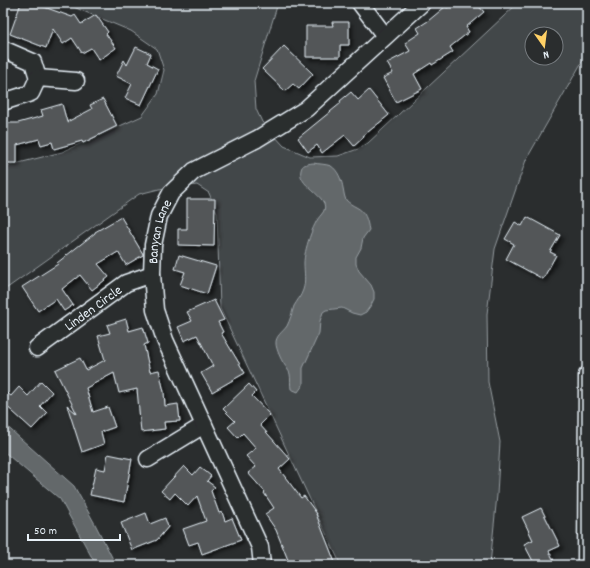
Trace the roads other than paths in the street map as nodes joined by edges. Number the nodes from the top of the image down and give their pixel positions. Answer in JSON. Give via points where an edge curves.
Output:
{"nodes":[{"id":1,"x":360,"y":3,"type":"edge"},
{"id":2,"x":422,"y":3,"type":"edge"},
{"id":3,"x":385,"y":36,"type":"junction"},
{"id":4,"x":3,"y":49,"type":"edge"},
{"id":5,"x":38,"y":78,"type":"junction"},
{"id":6,"x":76,"y":80,"type":"dead end"},
{"id":7,"x":3,"y":102,"type":"edge"},
{"id":8,"x":152,"y":274,"type":"junction"},
{"id":9,"x":37,"y":348,"type":"dead end"},
{"id":10,"x":587,"y":375,"type":"edge"},
{"id":11,"x":204,"y":425,"type":"junction"},
{"id":12,"x":148,"y":458,"type":"dead end"},
{"id":13,"x":262,"y":565,"type":"edge"},
{"id":14,"x":586,"y":565,"type":"edge"}],
"edges":[{"from":1,"to":3,"type":"street"},
{"from":2,"to":3,"type":"street","name":"Banyan Lane"},
{"from":3,"to":8,"type":"street","name":"Banyan Lane","via":[[306,109],[257,139],[194,172],[171,193],[159,216],[153,245]]},
{"from":4,"to":5,"type":"street","via":[[33,62]]},
{"from":5,"to":6,"type":"street"},
{"from":5,"to":7,"type":"street","via":[[31,93]]},
{"from":8,"to":9,"type":"street","name":"Linden Circle","via":[[126,283]]},
{"from":8,"to":11,"type":"street","name":"Banyan Lane","via":[[156,310],[165,340]]},
{"from":10,"to":14,"type":"street"},
{"from":11,"to":12,"type":"street"},
{"from":11,"to":13,"type":"street","name":"Banyan Lane","via":[[260,547]]}]}
